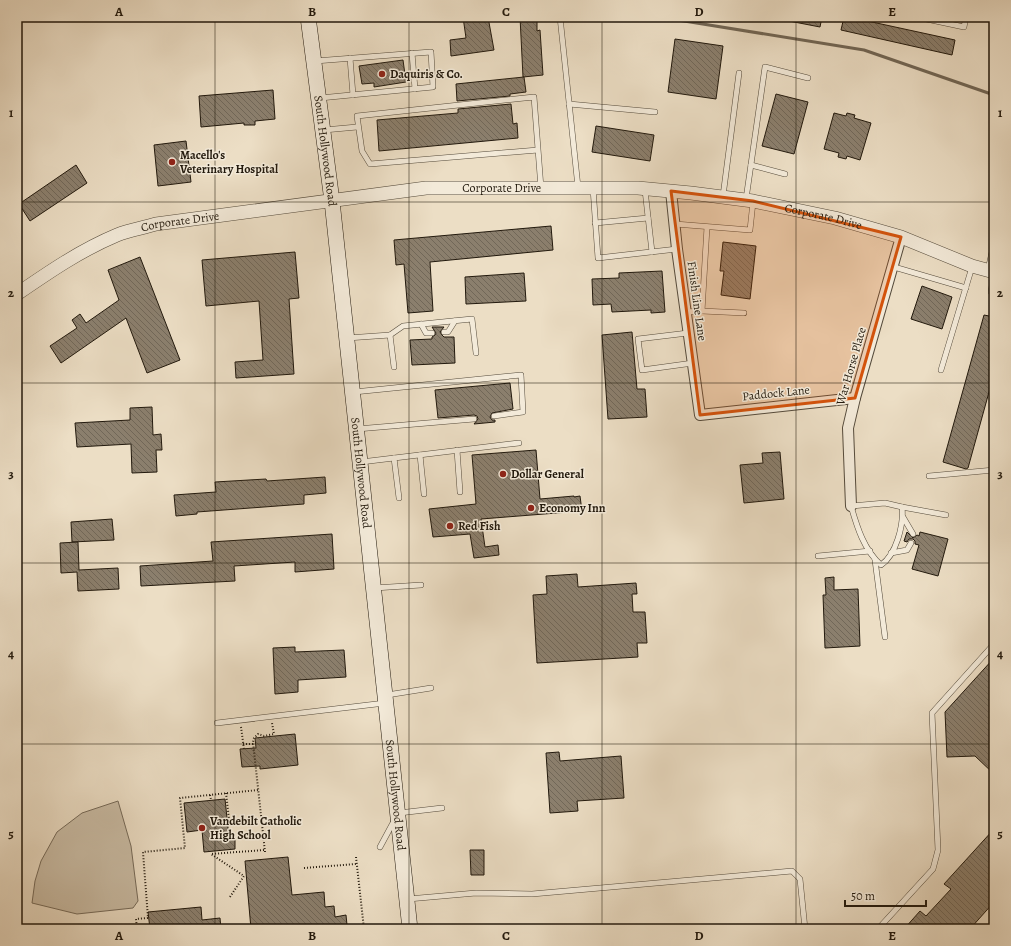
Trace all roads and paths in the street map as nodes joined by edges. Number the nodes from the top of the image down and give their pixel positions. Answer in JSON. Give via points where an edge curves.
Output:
{"nodes":[{"id":1,"x":308,"y":17,"type":"edge"},
{"id":2,"x":560,"y":17,"type":"edge"},
{"id":3,"x":917,"y":17,"type":"edge"},
{"id":4,"x":966,"y":17,"type":"edge"},
{"id":5,"x":412,"y":54,"type":"junction"},
{"id":6,"x":350,"y":58,"type":"junction"},
{"id":7,"x":314,"y":61,"type":"junction"},
{"id":8,"x":739,"y":74,"type":"dead end"},
{"id":9,"x":808,"y":78,"type":"dead end"},
{"id":10,"x":415,"y":89,"type":"junction"},
{"id":11,"x":353,"y":95,"type":"junction"},
{"id":12,"x":318,"y":98,"type":"junction"},
{"id":13,"x":569,"y":104,"type":"junction"},
{"id":14,"x":654,"y":112,"type":"dead end"},
{"id":15,"x":357,"y":127,"type":"junction"},
{"id":16,"x":322,"y":130,"type":"junction"},
{"id":17,"x":538,"y":150,"type":"junction"},
{"id":18,"x":751,"y":165,"type":"junction"},
{"id":19,"x":785,"y":174,"type":"dead end"},
{"id":20,"x":578,"y":188,"type":"junction"},
{"id":21,"x":593,"y":188,"type":"junction"},
{"id":22,"x":541,"y":189,"type":"junction"},
{"id":23,"x":644,"y":189,"type":"junction"},
{"id":24,"x":671,"y":191,"type":"junction"},
{"id":25,"x":723,"y":197,"type":"junction"},
{"id":26,"x":750,"y":200,"type":"junction"},
{"id":27,"x":332,"y":201,"type":"junction"},
{"id":28,"x":648,"y":218,"type":"junction"},
{"id":29,"x":595,"y":223,"type":"junction"},
{"id":30,"x":675,"y":224,"type":"junction"},
{"id":31,"x":707,"y":227,"type":"junction"},
{"id":32,"x":901,"y":237,"type":"junction"},
{"id":33,"x":994,"y":243,"type":"edge"},
{"id":34,"x":677,"y":249,"type":"junction"},
{"id":35,"x":652,"y":252,"type":"junction"},
{"id":36,"x":972,"y":266,"type":"junction"},
{"id":37,"x":894,"y":267,"type":"junction"},
{"id":38,"x":992,"y":272,"type":"edge"},
{"id":39,"x":966,"y":288,"type":"junction"},
{"id":40,"x":17,"y":294,"type":"edge"},
{"id":41,"x":994,"y":296,"type":"edge"},
{"id":42,"x":686,"y":312,"type":"junction"},
{"id":43,"x":702,"y":312,"type":"junction"},
{"id":44,"x":744,"y":313,"type":"dead end"},
{"id":45,"x":455,"y":321,"type":"junction"},
{"id":46,"x":421,"y":324,"type":"junction"},
{"id":47,"x":432,"y":332,"type":"dead end"},
{"id":48,"x":444,"y":332,"type":"dead end"},
{"id":49,"x":688,"y":333,"type":"junction"},
{"id":50,"x":390,"y":335,"type":"junction"},
{"id":51,"x":346,"y":338,"type":"junction"},
{"id":52,"x":476,"y":353,"type":"dead end"},
{"id":53,"x":693,"y":363,"type":"junction"},
{"id":54,"x":394,"y":367,"type":"dead end"},
{"id":55,"x":941,"y":370,"type":"dead end"},
{"id":56,"x":352,"y":392,"type":"junction"},
{"id":57,"x":855,"y":398,"type":"junction"},
{"id":58,"x":700,"y":415,"type":"joint"},
{"id":59,"x":494,"y":416,"type":"dead end"},
{"id":60,"x":474,"y":419,"type":"dead end"},
{"id":61,"x":356,"y":429,"type":"junction"},
{"id":62,"x":519,"y":443,"type":"dead end"},
{"id":63,"x":457,"y":450,"type":"junction"},
{"id":64,"x":420,"y":455,"type":"junction"},
{"id":65,"x":394,"y":458,"type":"junction"},
{"id":66,"x":360,"y":462,"type":"junction"},
{"id":67,"x":994,"y":469,"type":"edge"},
{"id":68,"x":929,"y":476,"type":"dead end"},
{"id":69,"x":460,"y":492,"type":"dead end"},
{"id":70,"x":424,"y":494,"type":"dead end"},
{"id":71,"x":399,"y":498,"type":"dead end"},
{"id":72,"x":851,"y":506,"type":"junction"},
{"id":73,"x":902,"y":507,"type":"junction"},
{"id":74,"x":946,"y":515,"type":"dead end"},
{"id":75,"x":903,"y":516,"type":"junction"},
{"id":76,"x":913,"y":534,"type":"dead end"},
{"id":77,"x":911,"y":543,"type":"dead end"},
{"id":78,"x":870,"y":551,"type":"junction"},
{"id":79,"x":891,"y":553,"type":"junction"},
{"id":80,"x":818,"y":556,"type":"dead end"},
{"id":81,"x":875,"y":560,"type":"junction"},
{"id":82,"x":421,"y":585,"type":"dead end"},
{"id":83,"x":373,"y":588,"type":"junction"},
{"id":84,"x":885,"y":637,"type":"dead end"},
{"id":85,"x":994,"y":644,"type":"edge"},
{"id":86,"x":431,"y":688,"type":"dead end"},
{"id":87,"x":385,"y":699,"type":"junction"},
{"id":88,"x":272,"y":716,"type":"junction"},
{"id":89,"x":240,"y":720,"type":"junction"},
{"id":90,"x":217,"y":723,"type":"dead end"},
{"id":91,"x":243,"y":744,"type":"junction"},
{"id":92,"x":253,"y":744,"type":"junction"},
{"id":93,"x":244,"y":749,"type":"dead end"},
{"id":94,"x":258,"y":790,"type":"junction"},
{"id":95,"x":226,"y":793,"type":"junction"},
{"id":96,"x":210,"y":795,"type":"junction"},
{"id":97,"x":211,"y":800,"type":"dead end"},
{"id":98,"x":442,"y":808,"type":"dead end"},
{"id":99,"x":398,"y":813,"type":"junction"},
{"id":100,"x":228,"y":819,"type":"dead end"},
{"id":101,"x":380,"y":847,"type":"dead end"},
{"id":102,"x":356,"y":857,"type":"dead end"},
{"id":103,"x":356,"y":864,"type":"junction"},
{"id":104,"x":304,"y":868,"type":"dead end"},
{"id":105,"x":230,"y":897,"type":"dead end"},
{"id":106,"x":407,"y":899,"type":"junction"},
{"id":107,"x":137,"y":929,"type":"edge"},
{"id":108,"x":364,"y":929,"type":"edge"},
{"id":109,"x":410,"y":929,"type":"edge"},
{"id":110,"x":805,"y":929,"type":"edge"},
{"id":111,"x":878,"y":929,"type":"edge"}],
"edges":[{"from":1,"to":7,"type":"main road","name":"South Hollywood Road"},
{"from":2,"to":13,"type":"lane"},
{"from":3,"to":4,"type":"lane","via":[[964,27]]},
{"from":5,"to":6,"type":"lane"},
{"from":5,"to":10,"type":"lane"},
{"from":5,"to":10,"type":"lane","via":[[431,52],[433,87]]},
{"from":6,"to":7,"type":"lane"},
{"from":6,"to":11,"type":"lane"},
{"from":7,"to":12,"type":"main road","name":"South Hollywood Road"},
{"from":8,"to":25,"type":"lane"},
{"from":9,"to":18,"type":"lane","via":[[765,67]]},
{"from":10,"to":11,"type":"lane"},
{"from":11,"to":12,"type":"lane"},
{"from":12,"to":16,"type":"main road","name":"South Hollywood Road"},
{"from":13,"to":14,"type":"lane"},
{"from":13,"to":20,"type":"lane"},
{"from":15,"to":16,"type":"lane"},
{"from":15,"to":17,"type":"lane","via":[[362,151],[370,164]]},
{"from":15,"to":17,"type":"lane","via":[[356,116],[534,97]]},
{"from":16,"to":27,"type":"main road","name":"South Hollywood Road"},
{"from":17,"to":22,"type":"lane"},
{"from":18,"to":19,"type":"lane"},
{"from":18,"to":26,"type":"lane"},
{"from":20,"to":21,"type":"street","name":"Corporate Drive"},
{"from":20,"to":22,"type":"street","name":"Corporate Drive"},
{"from":21,"to":23,"type":"street","name":"Corporate Drive"},
{"from":21,"to":29,"type":"lane"},
{"from":22,"to":27,"type":"street","name":"Corporate Drive","via":[[426,188]]},
{"from":23,"to":24,"type":"street","name":"Corporate Drive"},
{"from":23,"to":28,"type":"lane"},
{"from":24,"to":25,"type":"street","name":"Corporate Drive"},
{"from":24,"to":30,"type":"street","name":"Finish Line Lane"},
{"from":25,"to":26,"type":"street","name":"Corporate Drive"},
{"from":26,"to":31,"type":"lane","via":[[750,230]]},
{"from":26,"to":32,"type":"street","name":"Corporate Drive","via":[[835,218]]},
{"from":27,"to":40,"type":"street","name":"Corporate Drive","via":[[156,224],[118,235],[63,263]]},
{"from":27,"to":51,"type":"main road","name":"South Hollywood Road"},
{"from":28,"to":29,"type":"lane"},
{"from":28,"to":35,"type":"lane"},
{"from":29,"to":35,"type":"lane","via":[[598,258]]},
{"from":30,"to":31,"type":"lane"},
{"from":30,"to":34,"type":"street","name":"Finish Line Lane"},
{"from":31,"to":43,"type":"lane"},
{"from":32,"to":36,"type":"street","name":"Corporate Drive"},
{"from":32,"to":37,"type":"street","name":"War Horse Place"},
{"from":33,"to":38,"type":"lane"},
{"from":34,"to":35,"type":"lane"},
{"from":34,"to":42,"type":"street","name":"Finish Line Lane"},
{"from":36,"to":38,"type":"street","name":"Corporate Drive"},
{"from":36,"to":39,"type":"lane"},
{"from":37,"to":39,"type":"lane"},
{"from":37,"to":57,"type":"street","name":"War Horse Place"},
{"from":38,"to":41,"type":"lane","via":[[991,292]]},
{"from":39,"to":55,"type":"lane"},
{"from":42,"to":43,"type":"lane"},
{"from":42,"to":49,"type":"street","name":"Finish Line Lane"},
{"from":43,"to":44,"type":"lane"},
{"from":45,"to":46,"type":"lane"},
{"from":45,"to":48,"type":"lane","via":[[448,332]]},
{"from":45,"to":52,"type":"lane","via":[[472,319]]},
{"from":46,"to":47,"type":"lane","via":[[426,333]]},
{"from":46,"to":50,"type":"lane","via":[[403,326]]},
{"from":49,"to":53,"type":"street","name":"Finish Line Lane"},
{"from":49,"to":53,"type":"lane","via":[[638,339],[642,370]]},
{"from":50,"to":51,"type":"lane"},
{"from":50,"to":54,"type":"lane"},
{"from":51,"to":56,"type":"main road","name":"South Hollywood Road"},
{"from":53,"to":58,"type":"street","name":"Finish Line Lane"},
{"from":56,"to":59,"type":"lane","via":[[521,375],[523,412]]},
{"from":56,"to":61,"type":"main road","name":"South Hollywood Road"},
{"from":57,"to":58,"type":"street","name":"Paddock Lane"},
{"from":57,"to":72,"type":"street","name":"War Horse Place","via":[[848,428]]},
{"from":60,"to":61,"type":"lane"},
{"from":61,"to":66,"type":"main road","name":"South Hollywood Road"},
{"from":62,"to":63,"type":"lane"},
{"from":63,"to":64,"type":"lane"},
{"from":63,"to":69,"type":"lane"},
{"from":64,"to":65,"type":"lane"},
{"from":64,"to":70,"type":"lane"},
{"from":65,"to":66,"type":"lane"},
{"from":65,"to":71,"type":"lane"},
{"from":66,"to":83,"type":"main road","name":"South Hollywood Road"},
{"from":67,"to":68,"type":"lane"},
{"from":72,"to":73,"type":"lane","via":[[885,503]]},
{"from":72,"to":78,"type":"lane","via":[[858,532]]},
{"from":73,"to":74,"type":"lane"},
{"from":73,"to":75,"type":"lane"},
{"from":75,"to":76,"type":"lane"},
{"from":75,"to":79,"type":"lane","via":[[900,535]]},
{"from":77,"to":79,"type":"lane","via":[[907,550]]},
{"from":78,"to":80,"type":"lane"},
{"from":78,"to":81,"type":"lane"},
{"from":79,"to":81,"type":"lane","via":[[887,561],[881,565]]},
{"from":81,"to":84,"type":"lane"},
{"from":82,"to":83,"type":"lane"},
{"from":83,"to":87,"type":"main road","name":"South Hollywood Road"},
{"from":85,"to":111,"type":"lane","via":[[932,713],[937,856],[933,869]]},
{"from":86,"to":87,"type":"lane"},
{"from":87,"to":88,"type":"lane"},
{"from":87,"to":99,"type":"main road","name":"South Hollywood Road"},
{"from":88,"to":89,"type":"lane"},
{"from":88,"to":92,"type":"path","via":[[274,734],[258,734]]},
{"from":89,"to":90,"type":"lane"},
{"from":89,"to":91,"type":"path"},
{"from":91,"to":92,"type":"path"},
{"from":91,"to":93,"type":"path"},
{"from":92,"to":94,"type":"path"},
{"from":94,"to":95,"type":"path"},
{"from":94,"to":105,"type":"path","via":[[264,851],[211,854],[244,876]]},
{"from":95,"to":96,"type":"path"},
{"from":95,"to":100,"type":"path"},
{"from":96,"to":97,"type":"path"},
{"from":96,"to":107,"type":"path","via":[[180,798],[185,848],[143,852],[148,918],[136,919]]},
{"from":98,"to":99,"type":"lane"},
{"from":99,"to":101,"type":"lane"},
{"from":99,"to":106,"type":"main road","name":"South Hollywood Road"},
{"from":102,"to":103,"type":"path"},
{"from":103,"to":104,"type":"path"},
{"from":103,"to":108,"type":"path"},
{"from":106,"to":109,"type":"main road","name":"South Hollywood Road"},
{"from":106,"to":110,"type":"lane","via":[[476,893],[532,894],[792,871],[800,879]]}]}
